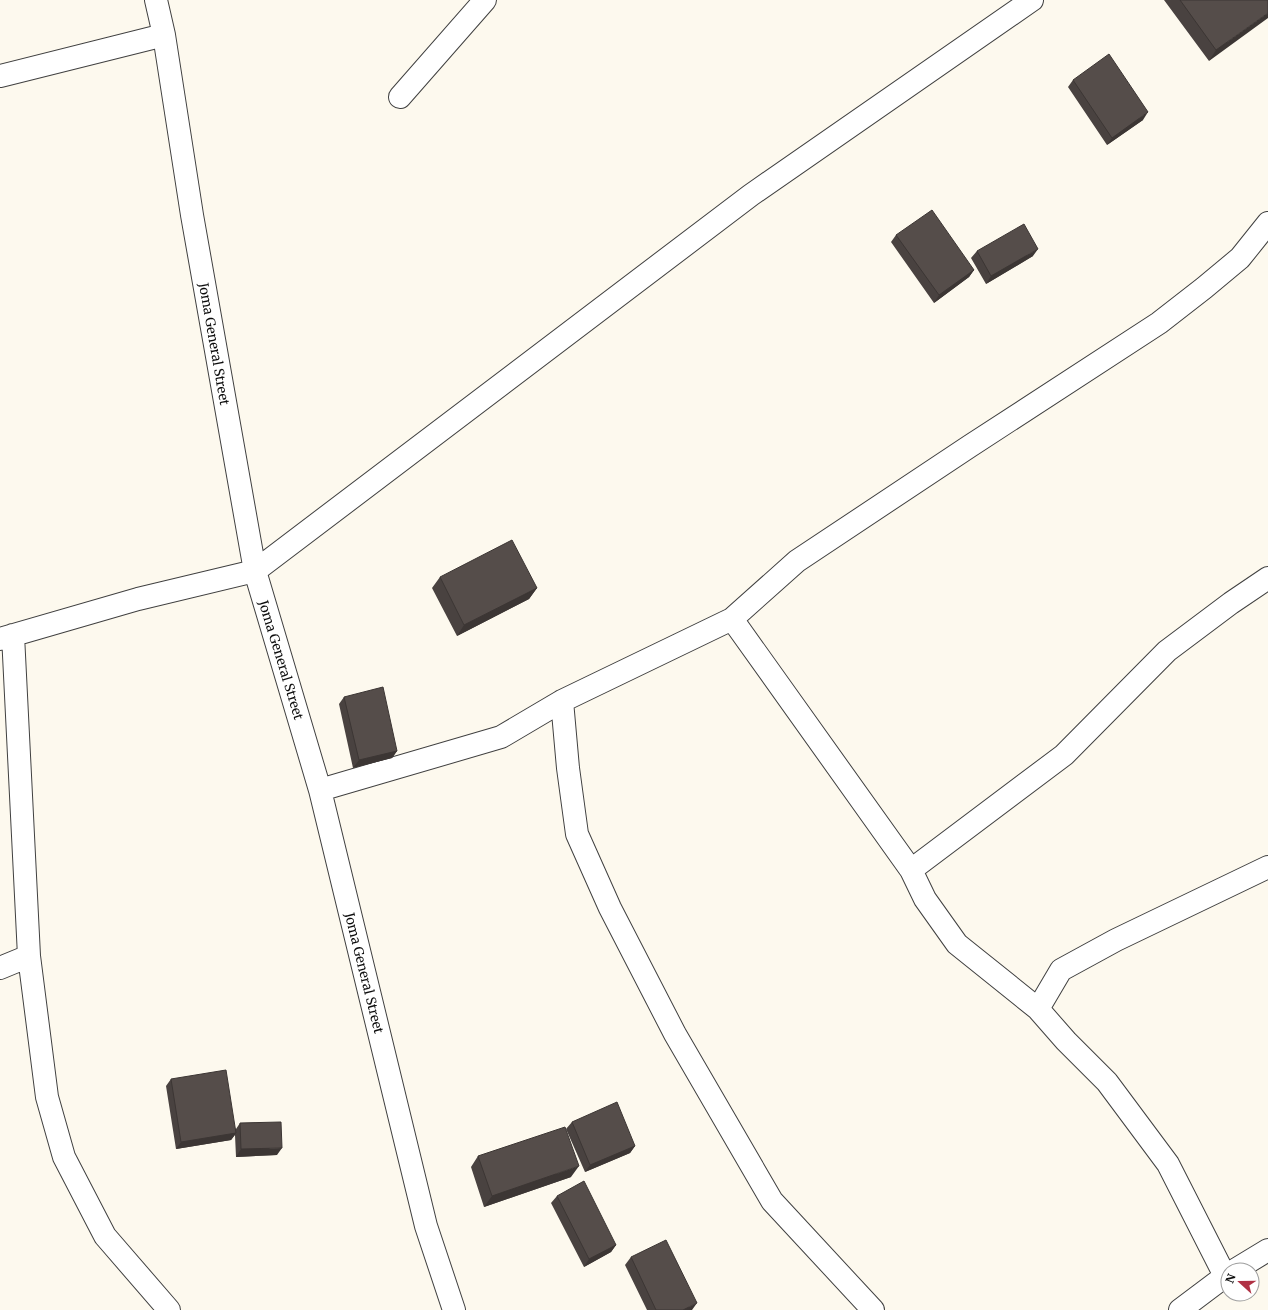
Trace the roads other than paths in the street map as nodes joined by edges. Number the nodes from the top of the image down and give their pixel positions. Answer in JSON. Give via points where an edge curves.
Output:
{"nodes":[{"id":1,"x":156,"y":0,"type":"edge"},
{"id":2,"x":485,"y":0,"type":"edge"},
{"id":3,"x":1032,"y":0,"type":"edge"},
{"id":4,"x":164,"y":35,"type":"junction"},
{"id":5,"x":0,"y":76,"type":"edge"},
{"id":6,"x":400,"y":96,"type":"dead end"},
{"id":7,"x":1268,"y":223,"type":"edge"},
{"id":8,"x":255,"y":571,"type":"junction"},
{"id":9,"x":1268,"y":578,"type":"edge"},
{"id":10,"x":732,"y":619,"type":"junction"},
{"id":11,"x":7,"y":637,"type":"edge"},
{"id":12,"x":562,"y":701,"type":"junction"},
{"id":13,"x":320,"y":790,"type":"junction"},
{"id":14,"x":1268,"y":867,"type":"edge"},
{"id":15,"x":911,"y":870,"type":"junction"},
{"id":16,"x":29,"y":956,"type":"junction"},
{"id":17,"x":0,"y":968,"type":"edge"},
{"id":18,"x":1038,"y":1009,"type":"junction"},
{"id":19,"x":1268,"y":1250,"type":"edge"},
{"id":20,"x":1224,"y":1262,"type":"edge"},
{"id":21,"x":1248,"y":1262,"type":"edge"},
{"id":22,"x":1220,"y":1280,"type":"edge"},
{"id":23,"x":169,"y":1310,"type":"edge"},
{"id":24,"x":454,"y":1310,"type":"edge"},
{"id":25,"x":873,"y":1310,"type":"edge"},
{"id":26,"x":1180,"y":1310,"type":"edge"}],
"edges":[{"from":1,"to":4,"type":"street","name":"Joma General Street"},
{"from":2,"to":6,"type":"street"},
{"from":3,"to":8,"type":"street","via":[[751,195]]},
{"from":4,"to":5,"type":"street"},
{"from":4,"to":8,"type":"street","name":"Joma General Street","via":[[192,215]]},
{"from":7,"to":10,"type":"street","via":[[1240,258],[1159,323],[797,561]]},
{"from":8,"to":11,"type":"street","via":[[138,599]]},
{"from":8,"to":13,"type":"street","name":"Joma General Street"},
{"from":9,"to":15,"type":"street","via":[[1167,651],[1064,756]]},
{"from":10,"to":12,"type":"street"},
{"from":10,"to":15,"type":"street"},
{"from":11,"to":16,"type":"street"},
{"from":12,"to":13,"type":"street","via":[[501,737]]},
{"from":12,"to":25,"type":"street","via":[[577,834],[614,915],[675,1034],[772,1202]]},
{"from":13,"to":24,"type":"street","name":"Joma General Street","via":[[426,1226]]},
{"from":14,"to":18,"type":"street","via":[[1116,940],[1061,970]]},
{"from":15,"to":18,"type":"street","via":[[925,899],[957,944]]},
{"from":16,"to":17,"type":"street"},
{"from":16,"to":23,"type":"street","via":[[46,1097],[64,1156],[105,1236]]},
{"from":18,"to":20,"type":"street","via":[[1107,1082],[1168,1164]]},
{"from":19,"to":21,"type":"street"},
{"from":22,"to":26,"type":"street"}]}
